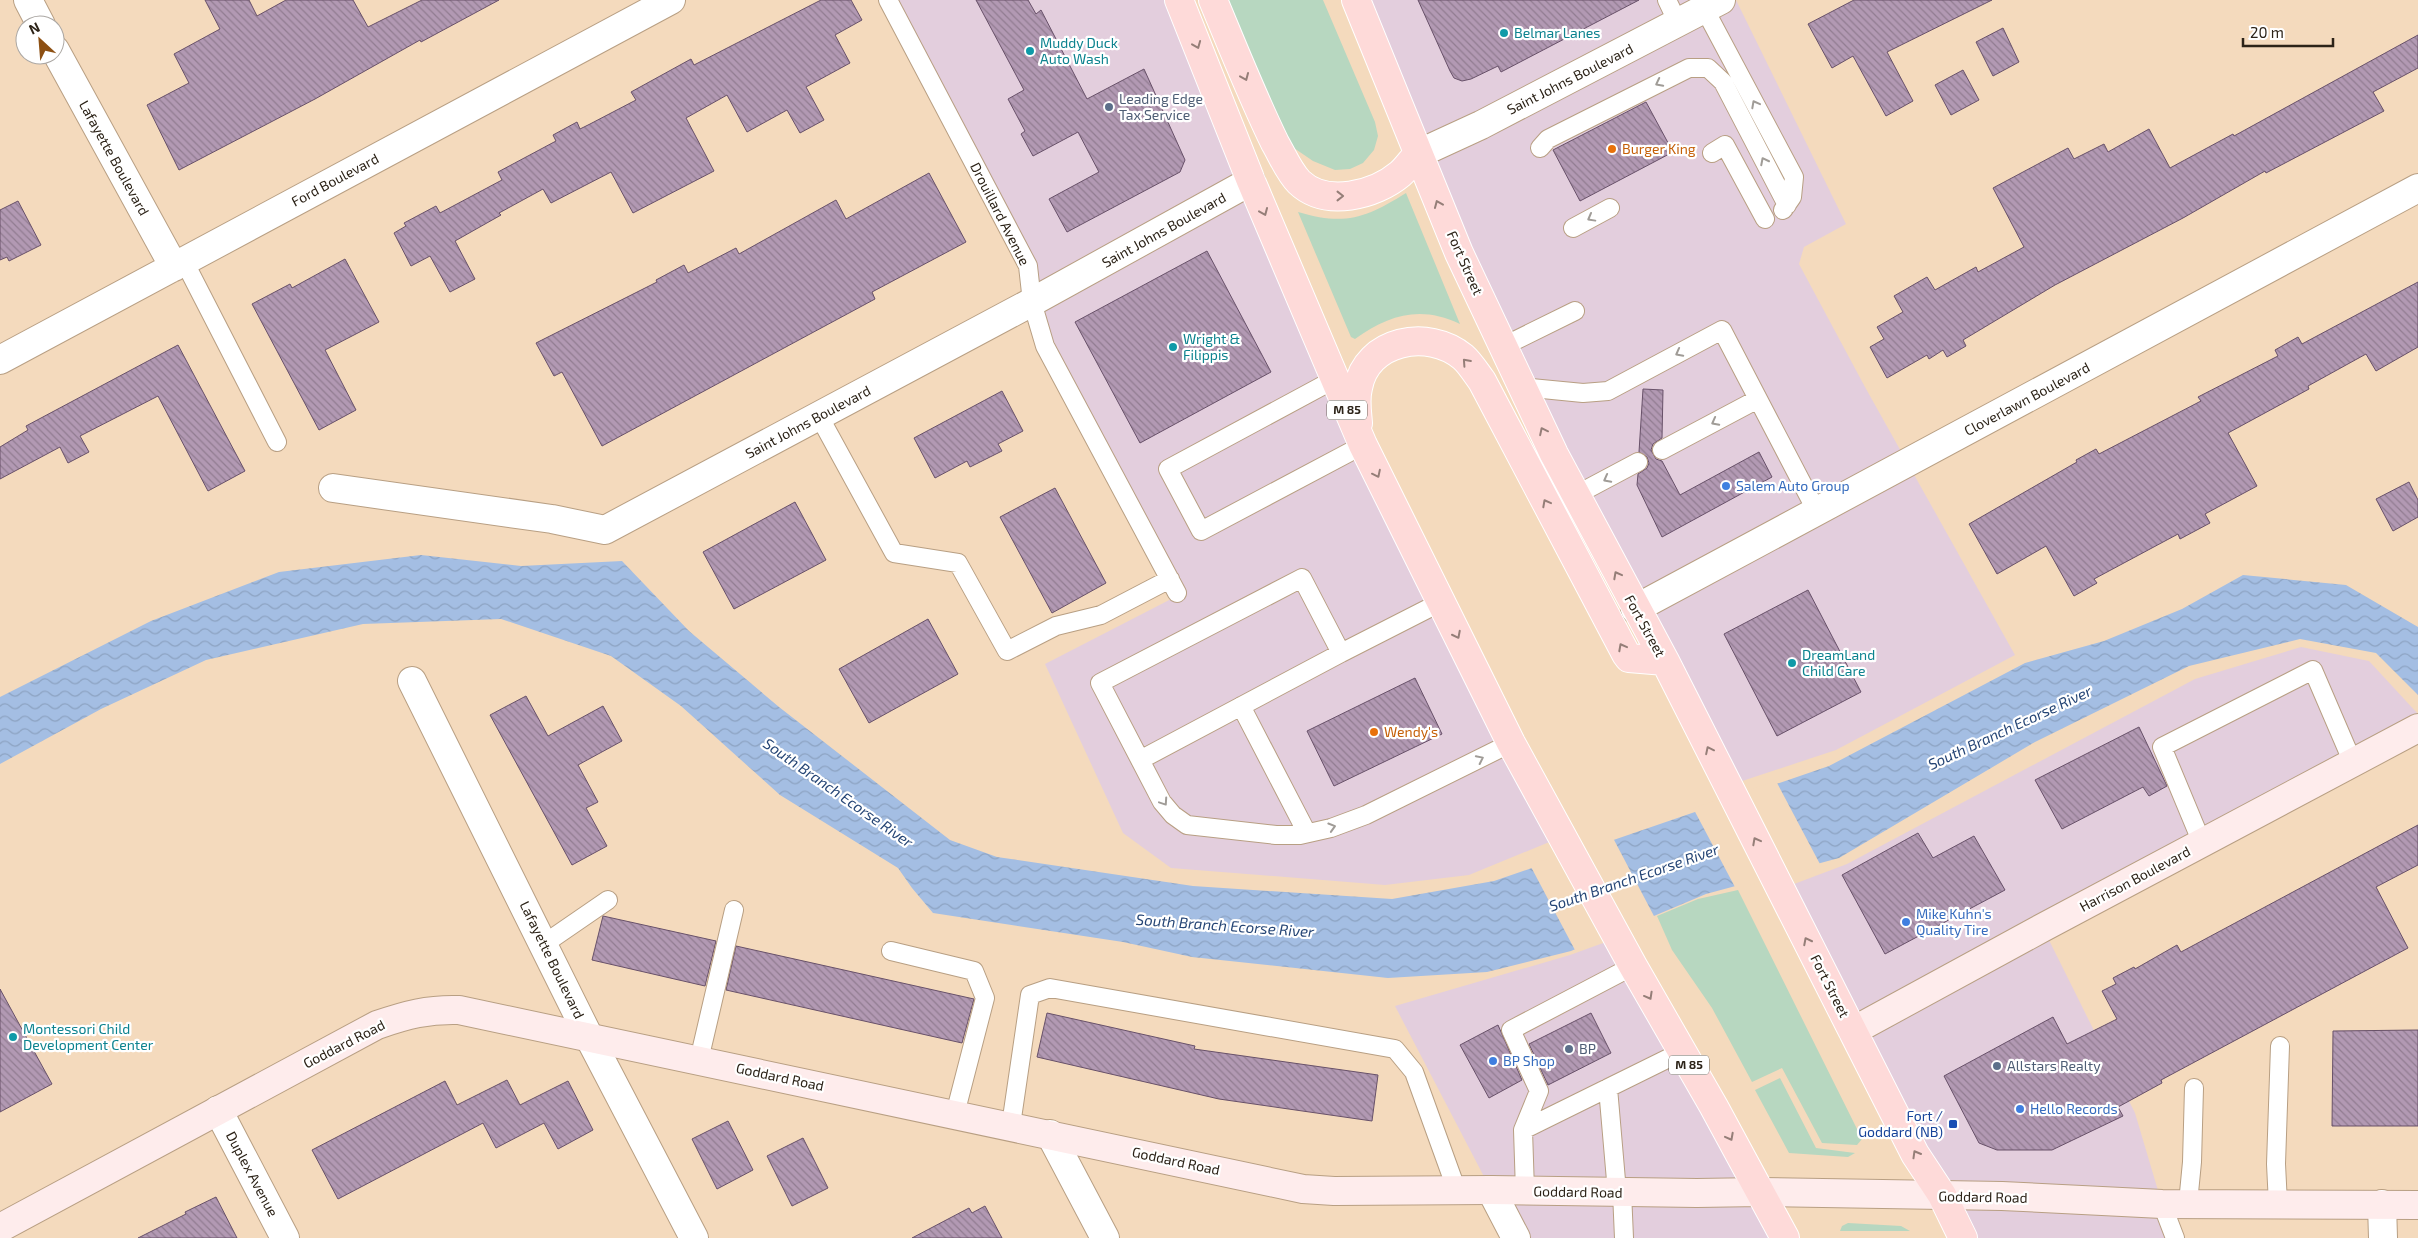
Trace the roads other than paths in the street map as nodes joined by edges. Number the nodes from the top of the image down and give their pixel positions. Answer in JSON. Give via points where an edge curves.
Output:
{"nodes":[{"id":1,"x":28,"y":0,"type":"edge"},
{"id":2,"x":671,"y":0,"type":"edge"},
{"id":3,"x":888,"y":0,"type":"edge"},
{"id":4,"x":1179,"y":0,"type":"edge"},
{"id":5,"x":1213,"y":0,"type":"edge"},
{"id":6,"x":1356,"y":0,"type":"edge"},
{"id":7,"x":1712,"y":4,"type":"edge"},
{"id":8,"x":1673,"y":11,"type":"edge"},
{"id":9,"x":36,"y":15,"type":"edge"},
{"id":10,"x":64,"y":65,"type":"edge"},
{"id":11,"x":1540,"y":148,"type":"dead end"},
{"id":12,"x":1712,"y":153,"type":"dead end"},
{"id":13,"x":1418,"y":154,"type":"junction"},
{"id":14,"x":1251,"y":181,"type":"junction"},
{"id":15,"x":2418,"y":188,"type":"edge"},
{"id":16,"x":1610,"y":208,"type":"dead end"},
{"id":17,"x":1765,"y":219,"type":"dead end"},
{"id":18,"x":1573,"y":228,"type":"dead end"},
{"id":19,"x":179,"y":264,"type":"junction"},
{"id":20,"x":1032,"y":302,"type":"junction"},
{"id":21,"x":1575,"y":311,"type":"dead end"},
{"id":22,"x":1502,"y":347,"type":"junction"},
{"id":23,"x":0,"y":360,"type":"edge"},
{"id":24,"x":1335,"y":379,"type":"junction"},
{"id":25,"x":1522,"y":387,"type":"junction"},
{"id":26,"x":1758,"y":399,"type":"junction"},
{"id":27,"x":819,"y":416,"type":"junction"},
{"id":28,"x":1361,"y":441,"type":"junction"},
{"id":29,"x":277,"y":442,"type":"dead end"},
{"id":30,"x":1662,"y":450,"type":"dead end"},
{"id":31,"x":1638,"y":462,"type":"dead end"},
{"id":32,"x":333,"y":488,"type":"dead end"},
{"id":33,"x":1576,"y":495,"type":"junction"},
{"id":34,"x":1817,"y":512,"type":"junction"},
{"id":35,"x":1441,"y":602,"type":"junction"},
{"id":36,"x":1635,"y":609,"type":"junction"},
{"id":37,"x":1341,"y":653,"type":"junction"},
{"id":38,"x":1665,"y":661,"type":"junction"},
{"id":39,"x":412,"y":681,"type":"dead end"},
{"id":40,"x":1241,"y":706,"type":"junction"},
{"id":41,"x":2418,"y":728,"type":"edge"},
{"id":42,"x":1512,"y":744,"type":"junction"},
{"id":43,"x":1140,"y":760,"type":"junction"},
{"id":44,"x":2353,"y":763,"type":"junction"},
{"id":45,"x":1307,"y":833,"type":"junction"},
{"id":46,"x":2202,"y":843,"type":"junction"},
{"id":47,"x":608,"y":900,"type":"dead end"},
{"id":48,"x":734,"y":910,"type":"dead end"},
{"id":49,"x":544,"y":944,"type":"junction"},
{"id":50,"x":891,"y":951,"type":"dead end"},
{"id":51,"x":1632,"y":966,"type":"junction"},
{"id":52,"x":1853,"y":1031,"type":"junction"},
{"id":53,"x":589,"y":1037,"type":"junction"},
{"id":54,"x":2280,"y":1046,"type":"dead end"},
{"id":55,"x":1681,"y":1052,"type":"junction"},
{"id":56,"x":699,"y":1060,"type":"junction"},
{"id":57,"x":1608,"y":1088,"type":"junction"},
{"id":58,"x":2194,"y":1088,"type":"dead end"},
{"id":59,"x":218,"y":1110,"type":"junction"},
{"id":60,"x":956,"y":1114,"type":"junction"},
{"id":61,"x":1010,"y":1125,"type":"junction"},
{"id":62,"x":1523,"y":1130,"type":"junction"},
{"id":63,"x":1050,"y":1134,"type":"junction"},
{"id":64,"x":1457,"y":1190,"type":"junction"},
{"id":65,"x":1491,"y":1190,"type":"junction"},
{"id":66,"x":1525,"y":1191,"type":"junction"},
{"id":67,"x":1619,"y":1192,"type":"junction"},
{"id":68,"x":1760,"y":1192,"type":"junction"},
{"id":69,"x":1942,"y":1195,"type":"junction"},
{"id":70,"x":2175,"y":1203,"type":"junction"},
{"id":71,"x":2278,"y":1204,"type":"junction"},
{"id":72,"x":2382,"y":1204,"type":"junction"},
{"id":73,"x":2418,"y":1206,"type":"edge"},
{"id":74,"x":0,"y":1228,"type":"edge"},
{"id":75,"x":286,"y":1238,"type":"edge"},
{"id":76,"x":694,"y":1238,"type":"edge"},
{"id":77,"x":1105,"y":1238,"type":"edge"},
{"id":78,"x":1516,"y":1238,"type":"edge"},
{"id":79,"x":1624,"y":1238,"type":"edge"},
{"id":80,"x":1785,"y":1238,"type":"edge"},
{"id":81,"x":1963,"y":1238,"type":"edge"},
{"id":82,"x":2175,"y":1238,"type":"edge"},
{"id":83,"x":2383,"y":1238,"type":"edge"}],
"edges":[{"from":1,"to":9,"type":"street"},
{"from":2,"to":19,"type":"street","name":"Ford Boulevard"},
{"from":3,"to":20,"type":"lane","name":"Drouillard Avenue","via":[[1028,266]]},
{"from":4,"to":14,"type":"main road","number":"M 85","one_way":true},
{"from":5,"to":13,"type":"main road","one_way":true,"via":[[1259,112],[1299,182],[1324,195],[1362,193],[1379,188]]},
{"from":6,"to":13,"type":"main road","name":"Fort Street"},
{"from":7,"to":8,"type":"street","name":"Saint Johns Boulevard"},
{"from":7,"to":11,"type":"lane","via":[[1794,177],[1792,197],[1784,207],[1723,82],[1708,68],[1689,68],[1548,139]]},
{"from":8,"to":13,"type":"street","name":"Saint Johns Boulevard","via":[[1481,125]]},
{"from":10,"to":19,"type":"street","name":"Lafayette Boulevard"},
{"from":12,"to":17,"type":"lane","via":[[1725,145]]},
{"from":22,"to":13,"type":"main road","name":"Fort Street","one_way":true},
{"from":14,"to":20,"type":"street","name":"Saint Johns Boulevard"},
{"from":14,"to":24,"type":"main road","number":"M 85","one_way":true},
{"from":15,"to":34,"type":"street","name":"Cloverlawn Boulevard"},
{"from":16,"to":18,"type":"lane","one_way":true},
{"from":19,"to":23,"type":"street","name":"Ford Boulevard"},
{"from":19,"to":29,"type":"lane"},
{"from":20,"to":27,"type":"street","name":"Saint Johns Boulevard"},
{"from":20,"to":27,"type":"lane","name":"Drouillard Avenue","via":[[1045,346],[1173,586],[1101,615],[1056,626],[1007,651],[958,563],[894,552]]},
{"from":21,"to":22,"type":"lane"},
{"from":22,"to":25,"type":"main road","name":"Fort Street"},
{"from":24,"to":28,"type":"main road","number":"M 85"},
{"from":24,"to":28,"type":"lane","via":[[1168,469],[1201,531]]},
{"from":26,"to":25,"type":"lane","one_way":true,"via":[[1722,330],[1608,391],[1583,393]]},
{"from":33,"to":25,"type":"main road","name":"Fort Street","one_way":true},
{"from":26,"to":30,"type":"lane","one_way":true},
{"from":26,"to":34,"type":"lane"},
{"from":27,"to":32,"type":"street","name":"Saint Johns Boulevard","via":[[605,530],[552,519]]},
{"from":28,"to":35,"type":"main road","number":"M 85","one_way":true},
{"from":38,"to":28,"type":"main road","one_way":true,"via":[[1629,658],[1626,654],[1482,381],[1462,357],[1437,344],[1421,341],[1396,345],[1372,359],[1358,387]]},
{"from":31,"to":33,"type":"lane","one_way":true},
{"from":36,"to":33,"type":"main road","name":"Fort Street","one_way":true},
{"from":34,"to":36,"type":"street","name":"Cloverlawn Boulevard"},
{"from":35,"to":37,"type":"lane"},
{"from":35,"to":42,"type":"main road","number":"M 85","one_way":true},
{"from":36,"to":38,"type":"main road","name":"Fort Street"},
{"from":37,"to":40,"type":"lane"},
{"from":37,"to":43,"type":"lane","via":[[1302,578],[1100,683]]},
{"from":52,"to":38,"type":"main road","name":"Fort Street","one_way":true},
{"from":39,"to":49,"type":"street","name":"Lafayette Boulevard"},
{"from":40,"to":43,"type":"lane"},
{"from":40,"to":45,"type":"lane"},
{"from":41,"to":44,"type":"street","name":"Harrison Boulevard"},
{"from":45,"to":42,"type":"lane","one_way":true,"via":[[1366,815]]},
{"from":42,"to":51,"type":"main road","number":"M 85"},
{"from":43,"to":45,"type":"lane","one_way":true,"via":[[1162,802],[1187,825],[1276,835]]},
{"from":44,"to":46,"type":"street","name":"Harrison Boulevard"},
{"from":44,"to":46,"type":"lane","via":[[2313,670],[2162,747]]},
{"from":46,"to":52,"type":"street","name":"Harrison Boulevard"},
{"from":47,"to":49,"type":"lane"},
{"from":48,"to":56,"type":"lane"},
{"from":49,"to":53,"type":"street","name":"Lafayette Boulevard"},
{"from":50,"to":60,"type":"lane","via":[[974,971],[984,998]]},
{"from":51,"to":55,"type":"main road","number":"M 85","one_way":true},
{"from":51,"to":62,"type":"lane","via":[[1511,1030],[1539,1091]]},
{"from":69,"to":52,"type":"main road","name":"Fort Street","one_way":true,"via":[[1916,1154]]},
{"from":53,"to":56,"type":"street","name":"Goddard Road"},
{"from":53,"to":59,"type":"street","name":"Goddard Road","via":[[459,1010],[416,1012],[377,1025]]},
{"from":53,"to":76,"type":"street","name":"Lafayette Boulevard"},
{"from":54,"to":71,"type":"lane","via":[[2276,1164]]},
{"from":55,"to":57,"type":"lane"},
{"from":55,"to":68,"type":"main road","number":"M 85","one_way":true},
{"from":56,"to":60,"type":"street","name":"Goddard Road"},
{"from":57,"to":62,"type":"lane"},
{"from":57,"to":67,"type":"lane"},
{"from":58,"to":70,"type":"lane","via":[[2192,1162]]},
{"from":59,"to":74,"type":"street","name":"Goddard Road"},
{"from":59,"to":75,"type":"street","name":"Duplex Avenue"},
{"from":60,"to":61,"type":"street","name":"Goddard Road"},
{"from":61,"to":63,"type":"street","name":"Goddard Road"},
{"from":61,"to":64,"type":"lane","via":[[1030,994],[1050,988],[1395,1049],[1414,1072]]},
{"from":62,"to":66,"type":"lane"},
{"from":63,"to":64,"type":"street","name":"Goddard Road","via":[[1304,1189]]},
{"from":63,"to":77,"type":"street"},
{"from":64,"to":65,"type":"street","name":"Goddard Road"},
{"from":65,"to":66,"type":"street","name":"Goddard Road"},
{"from":65,"to":78,"type":"street"},
{"from":66,"to":67,"type":"street","name":"Goddard Road"},
{"from":67,"to":68,"type":"street","name":"Goddard Road"},
{"from":67,"to":79,"type":"lane"},
{"from":68,"to":69,"type":"street","name":"Goddard Road"},
{"from":68,"to":80,"type":"main road","number":"M 85"},
{"from":69,"to":70,"type":"street","name":"Goddard Road"},
{"from":69,"to":81,"type":"main road","name":"Fort Street"},
{"from":70,"to":71,"type":"street","name":"Goddard Road"},
{"from":70,"to":82,"type":"lane"},
{"from":71,"to":72,"type":"street","name":"Goddard Road"},
{"from":72,"to":73,"type":"street","name":"Goddard Road"},
{"from":72,"to":83,"type":"street"}]}
